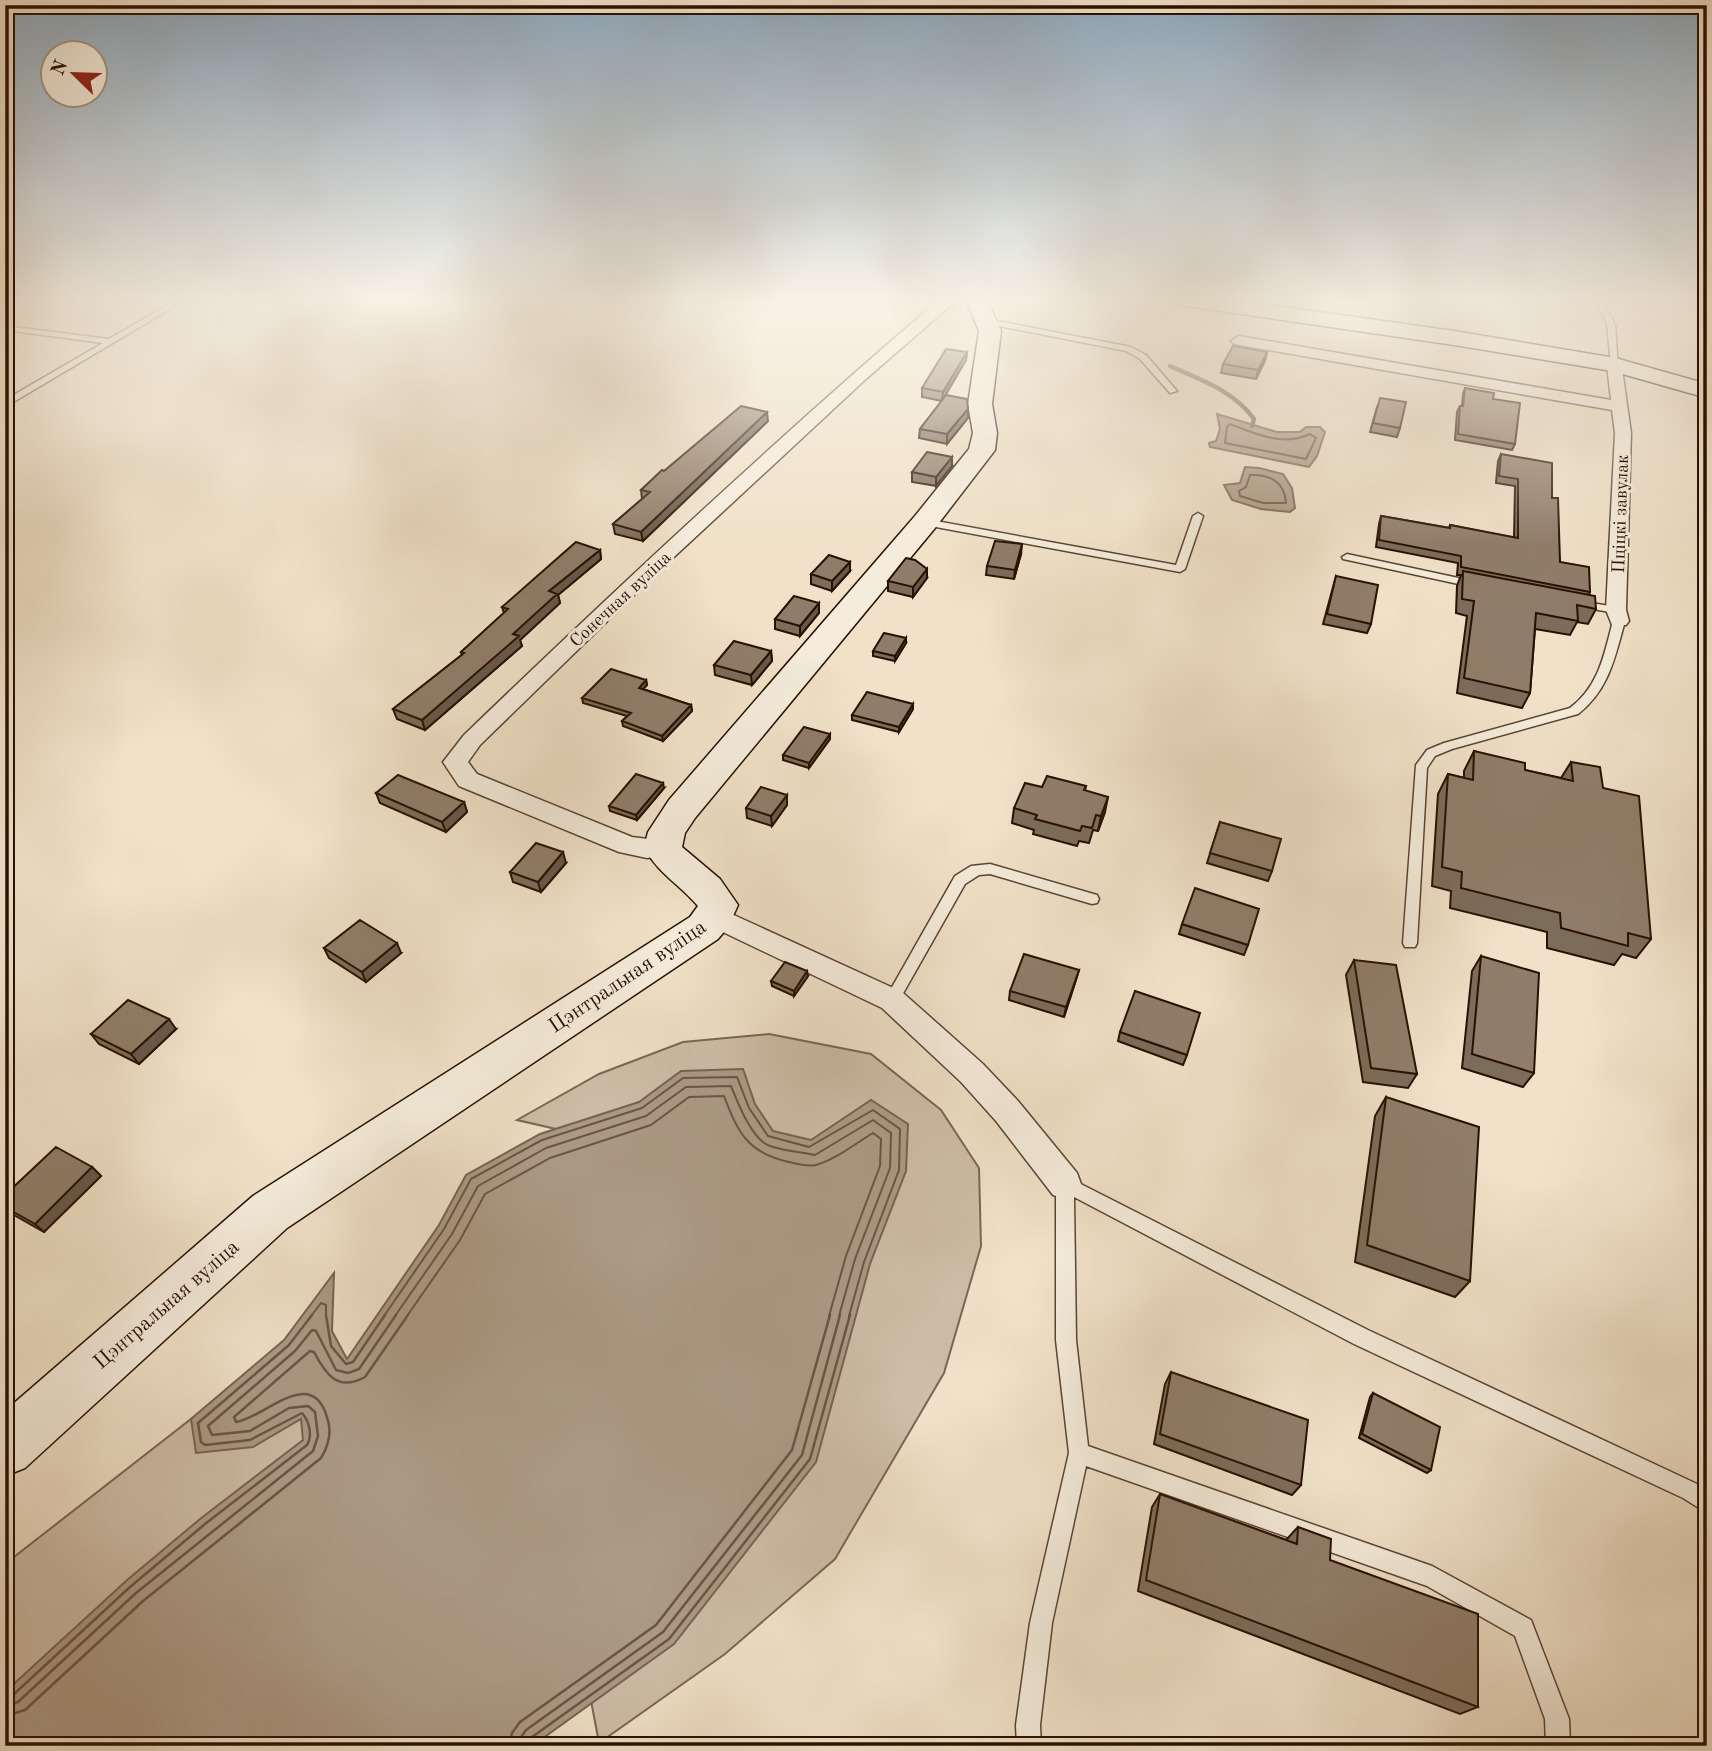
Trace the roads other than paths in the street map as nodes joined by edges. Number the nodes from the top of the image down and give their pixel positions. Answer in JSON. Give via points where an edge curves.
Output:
{"nodes":[{"id":1,"x":45,"y":381,"type":"edge"},
{"id":2,"x":856,"y":381,"type":"edge"},
{"id":3,"x":984,"y":381,"type":"edge"},
{"id":4,"x":1165,"y":381,"type":"edge"},
{"id":5,"x":1475,"y":381,"type":"edge"},
{"id":6,"x":1617,"y":381,"type":"edge"},
{"id":7,"x":1671,"y":381,"type":"edge"},
{"id":8,"x":1174,"y":391,"type":"dead end"},
{"id":9,"x":1707,"y":391,"type":"edge"},
{"id":10,"x":5,"y":404,"type":"edge"},
{"id":11,"x":1620,"y":405,"type":"junction"},
{"id":12,"x":1198,"y":516,"type":"dead end"},
{"id":13,"x":925,"y":522,"type":"junction"},
{"id":14,"x":1347,"y":557,"type":"dead end"},
{"id":15,"x":1493,"y":588,"type":"edge"},
{"id":16,"x":1560,"y":600,"type":"edge"},
{"id":17,"x":1617,"y":616,"type":"junction"},
{"id":18,"x":663,"y":848,"type":"junction"},
{"id":19,"x":1092,"y":899,"type":"dead end"},
{"id":20,"x":714,"y":916,"type":"junction"},
{"id":21,"x":1410,"y":943,"type":"dead end"},
{"id":22,"x":892,"y":1000,"type":"junction"},
{"id":23,"x":1065,"y":1184,"type":"junction"},
{"id":24,"x":5,"y":1448,"type":"edge"},
{"id":25,"x":1079,"y":1453,"type":"junction"},
{"id":26,"x":1707,"y":1503,"type":"edge"},
{"id":27,"x":1029,"y":1746,"type":"edge"},
{"id":28,"x":1558,"y":1746,"type":"edge"}],
"edges":[{"from":1,"to":10,"type":"lane"},
{"from":2,"to":18,"type":"street","name":"Сонечная вуліца","via":[[653,566],[472,740],[456,762],[468,780],[628,846]]},
{"from":3,"to":13,"type":"street","via":[[980,404],[985,433],[982,450]]},
{"from":4,"to":8,"type":"lane"},
{"from":5,"to":11,"type":"street"},
{"from":6,"to":11,"type":"street"},
{"from":7,"to":9,"type":"street"},
{"from":11,"to":17,"type":"street","name":"Пціцкі завулак"},
{"from":12,"to":13,"type":"lane","via":[[1180,569]]},
{"from":13,"to":18,"type":"street","via":[[682,809]]},
{"from":14,"to":15,"type":"lane"},
{"from":16,"to":17,"type":"lane"},
{"from":17,"to":21,"type":"lane","via":[[1602,680],[1590,700],[1574,711],[1448,746],[1431,753],[1421,768]]},
{"from":18,"to":20,"type":"street","name":"Цэнтральная вуліца","via":[[670,862],[712,893],[718,905]]},
{"from":19,"to":22,"type":"lane","via":[[990,869],[976,870],[960,880]]},
{"from":20,"to":22,"type":"street"},
{"from":20,"to":24,"type":"street","name":"Цэнтральная вуліца","via":[[647,967],[270,1213]]},
{"from":22,"to":23,"type":"street","via":[[972,1073]]},
{"from":23,"to":25,"type":"lane","via":[[1066,1339]]},
{"from":23,"to":26,"type":"lane","via":[[1361,1337]]},
{"from":25,"to":27,"type":"lane","via":[[1041,1623]]},
{"from":25,"to":28,"type":"lane","via":[[1432,1577],[1523,1628],[1558,1719]]}]}
